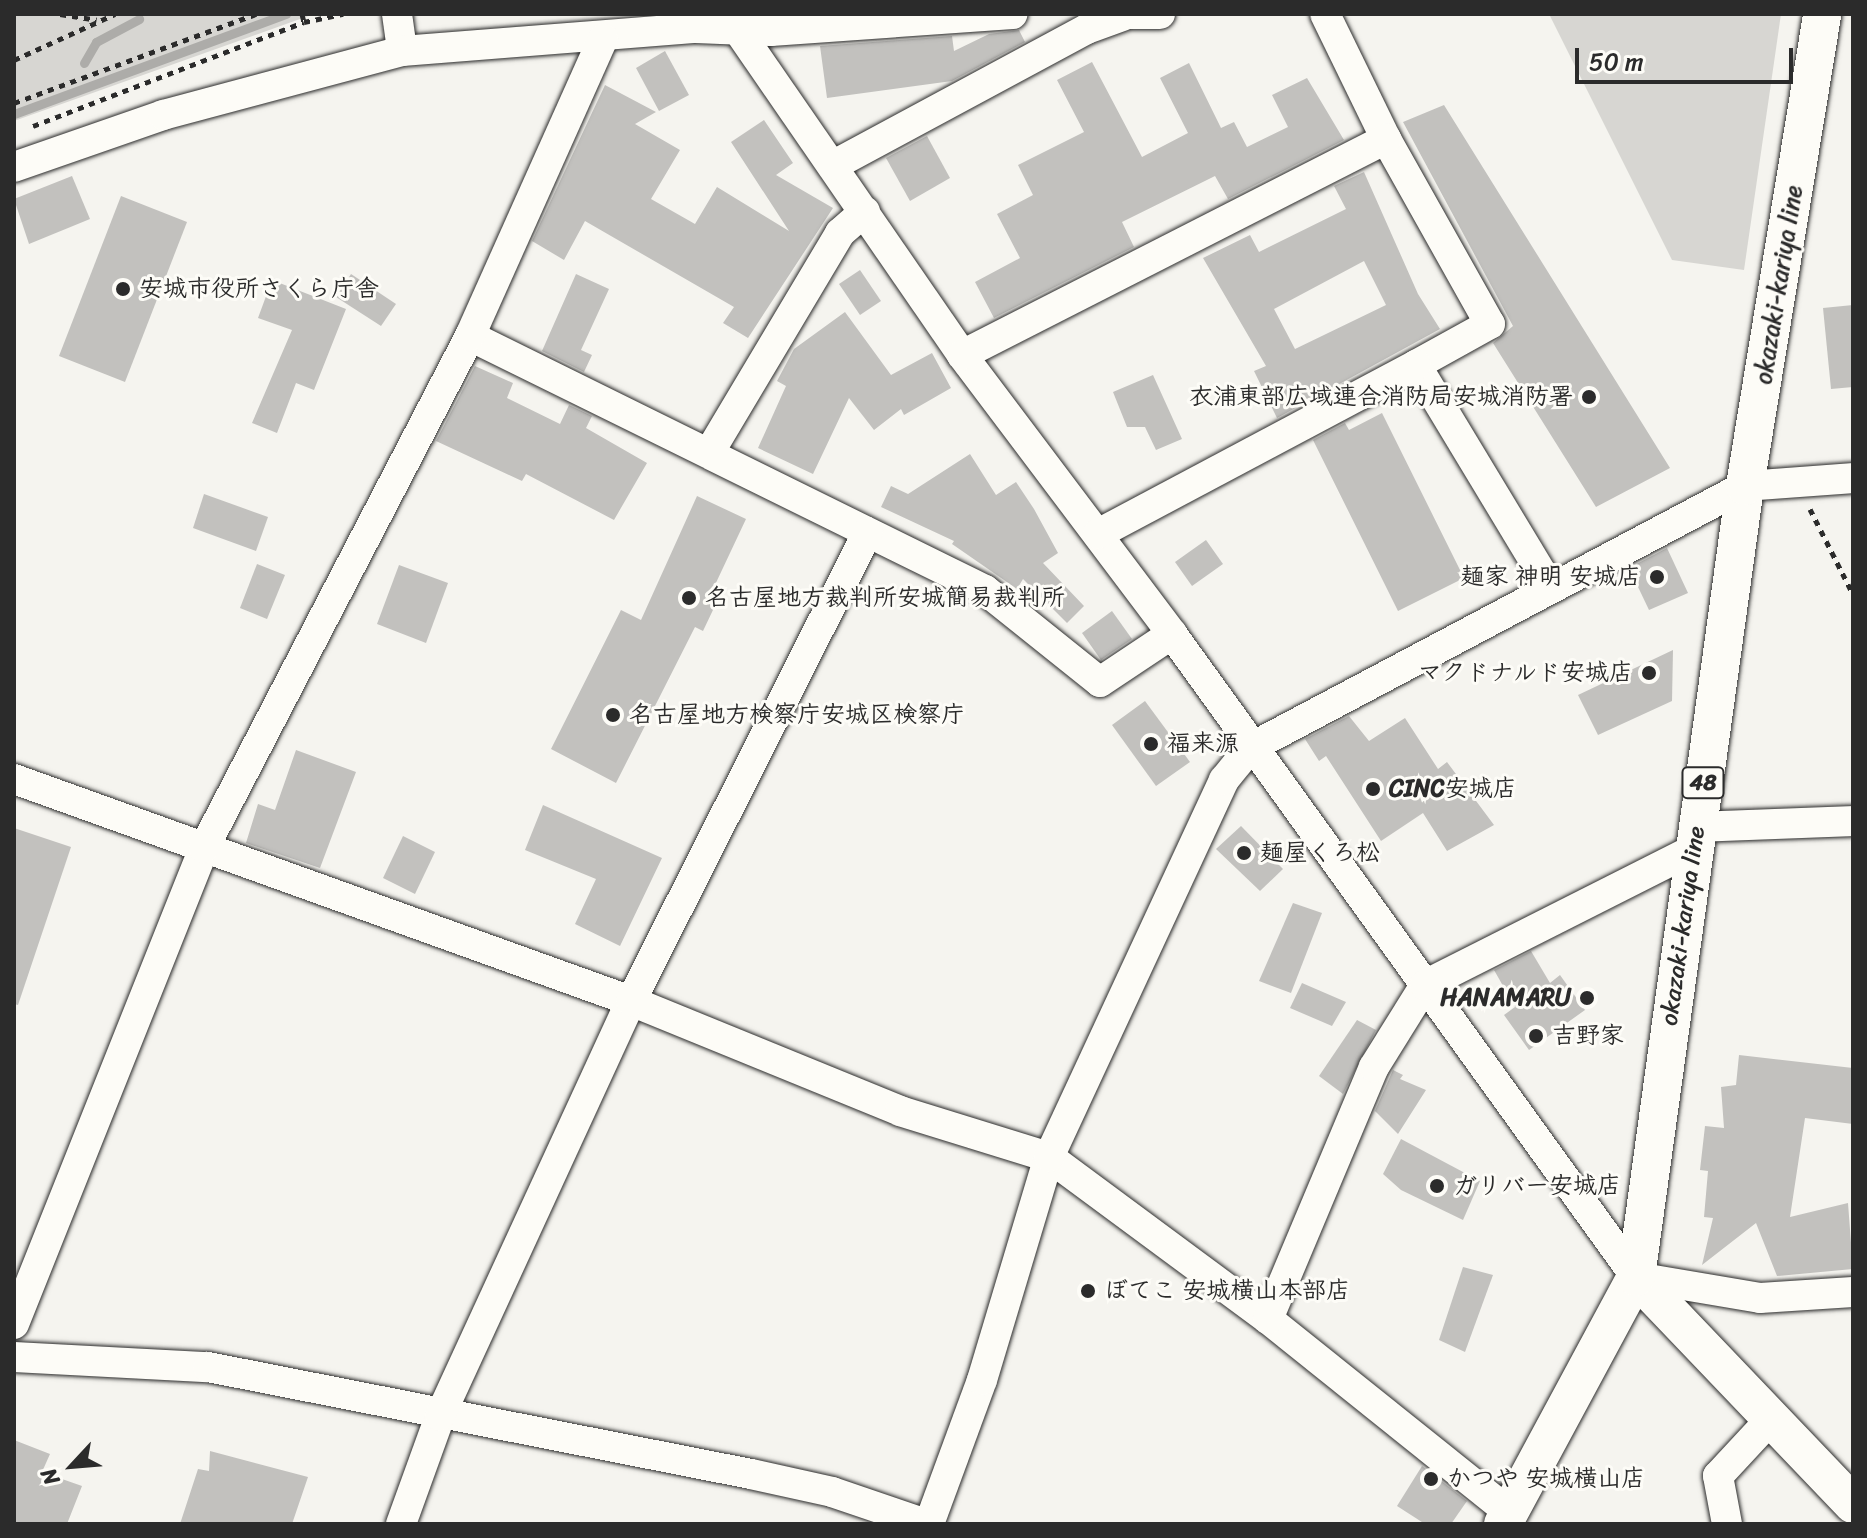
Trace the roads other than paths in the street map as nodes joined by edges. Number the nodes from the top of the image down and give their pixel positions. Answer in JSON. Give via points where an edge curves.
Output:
{"nodes":[{"id":1,"x":397,"y":14,"type":"edge"},
{"id":2,"x":1012,"y":14,"type":"edge"},
{"id":3,"x":1160,"y":14,"type":"edge"},
{"id":4,"x":1325,"y":14,"type":"edge"},
{"id":5,"x":1822,"y":14,"type":"edge"},
{"id":6,"x":1116,"y":15,"type":"edge"},
{"id":7,"x":730,"y":21,"type":"edge"},
{"id":8,"x":603,"y":38,"type":"junction"},
{"id":9,"x":402,"y":51,"type":"junction"},
{"id":10,"x":1386,"y":139,"type":"junction"},
{"id":11,"x":834,"y":165,"type":"junction"},
{"id":12,"x":14,"y":167,"type":"edge"},
{"id":13,"x":865,"y":211,"type":"junction"},
{"id":14,"x":470,"y":336,"type":"junction"},
{"id":15,"x":962,"y":355,"type":"junction"},
{"id":16,"x":1416,"y":365,"type":"junction"},
{"id":17,"x":709,"y":453,"type":"junction"},
{"id":18,"x":1853,"y":478,"type":"edge"},
{"id":19,"x":1745,"y":486,"type":"junction"},
{"id":20,"x":868,"y":532,"type":"junction"},
{"id":21,"x":1098,"y":534,"type":"junction"},
{"id":22,"x":1550,"y":587,"type":"junction"},
{"id":23,"x":1172,"y":634,"type":"junction"},
{"id":24,"x":1250,"y":748,"type":"junction"},
{"id":25,"x":14,"y":779,"type":"edge"},
{"id":26,"x":1853,"y":821,"type":"edge"},
{"id":27,"x":1695,"y":838,"type":"junction"},
{"id":28,"x":204,"y":848,"type":"junction"},
{"id":29,"x":1425,"y":985,"type":"junction"},
{"id":30,"x":631,"y":1001,"type":"junction"},
{"id":31,"x":1049,"y":1157,"type":"junction"},
{"id":32,"x":1636,"y":1277,"type":"junction"},
{"id":33,"x":1853,"y":1292,"type":"edge"},
{"id":34,"x":1268,"y":1319,"type":"junction"},
{"id":35,"x":14,"y":1324,"type":"edge"},
{"id":36,"x":14,"y":1357,"type":"edge"},
{"id":37,"x":440,"y":1416,"type":"junction"},
{"id":38,"x":1770,"y":1420,"type":"junction"},
{"id":39,"x":1853,"y":1504,"type":"edge"},
{"id":40,"x":1507,"y":1519,"type":"edge"},
{"id":41,"x":401,"y":1524,"type":"edge"},
{"id":42,"x":927,"y":1524,"type":"edge"},
{"id":43,"x":1727,"y":1524,"type":"edge"}],
"edges":[{"from":1,"to":9,"type":"street"},
{"from":2,"to":7,"type":"street","via":[[771,31]]},
{"from":3,"to":6,"type":"street"},
{"from":4,"to":10,"type":"street"},
{"from":5,"to":19,"type":"main road","name":"okazaki-kariya line","number":"48"},
{"from":6,"to":11,"type":"street"},
{"from":7,"to":8,"type":"street"},
{"from":7,"to":11,"type":"street"},
{"from":8,"to":9,"type":"street"},
{"from":8,"to":14,"type":"street"},
{"from":9,"to":12,"type":"street","via":[[163,115]]},
{"from":10,"to":15,"type":"street"},
{"from":10,"to":16,"type":"street","via":[[1490,324]]},
{"from":11,"to":13,"type":"street"},
{"from":13,"to":15,"type":"street"},
{"from":13,"to":17,"type":"street","via":[[840,233]]},
{"from":14,"to":17,"type":"street"},
{"from":14,"to":28,"type":"street"},
{"from":15,"to":21,"type":"street"},
{"from":16,"to":21,"type":"street"},
{"from":16,"to":22,"type":"street"},
{"from":17,"to":20,"type":"street"},
{"from":18,"to":19,"type":"street"},
{"from":19,"to":22,"type":"street"},
{"from":19,"to":27,"type":"main road","name":"okazaki-kariya line","number":"48"},
{"from":20,"to":23,"type":"street","via":[[985,590],[1100,682]]},
{"from":20,"to":30,"type":"street"},
{"from":21,"to":23,"type":"street"},
{"from":22,"to":24,"type":"street"},
{"from":23,"to":24,"type":"street"},
{"from":24,"to":29,"type":"street"},
{"from":24,"to":31,"type":"street","via":[[1224,780]]},
{"from":25,"to":28,"type":"street"},
{"from":26,"to":27,"type":"street"},
{"from":27,"to":29,"type":"street"},
{"from":27,"to":32,"type":"main road","name":"okazaki-kariya line","number":"48"},
{"from":28,"to":30,"type":"street"},
{"from":28,"to":35,"type":"street"},
{"from":29,"to":32,"type":"street"},
{"from":29,"to":34,"type":"street","via":[[1374,1067]]},
{"from":30,"to":31,"type":"street","via":[[900,1111]]},
{"from":30,"to":37,"type":"street"},
{"from":31,"to":34,"type":"street"},
{"from":31,"to":42,"type":"street","via":[[982,1380]]},
{"from":32,"to":33,"type":"street","via":[[1760,1298]]},
{"from":32,"to":38,"type":"main road"},
{"from":32,"to":40,"type":"main road","name":"okazaki-kariya line","number":"48"},
{"from":34,"to":40,"type":"street"},
{"from":36,"to":37,"type":"street","via":[[208,1367]]},
{"from":37,"to":41,"type":"street"},
{"from":37,"to":42,"type":"street","via":[[818,1489]]},
{"from":38,"to":39,"type":"main road"},
{"from":38,"to":43,"type":"street","via":[[1718,1476]]}]}
